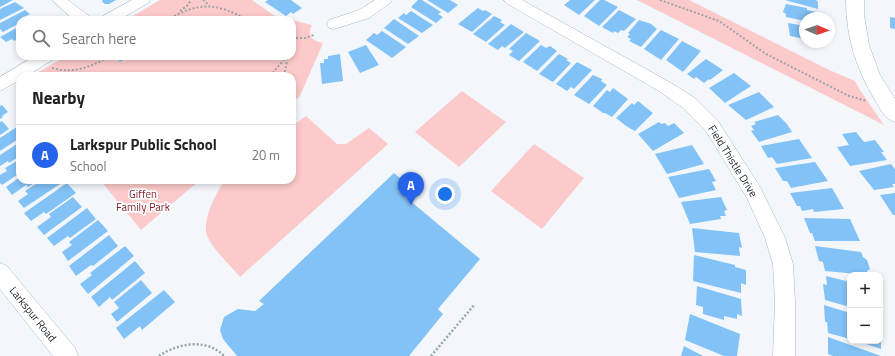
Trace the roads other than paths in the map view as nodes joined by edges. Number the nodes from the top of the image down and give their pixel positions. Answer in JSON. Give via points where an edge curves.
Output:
{"nodes":[{"id":1,"x":59,"y":0,"type":"edge"},
{"id":2,"x":143,"y":0,"type":"edge"},
{"id":3,"x":385,"y":0,"type":"edge"},
{"id":4,"x":511,"y":0,"type":"edge"},
{"id":5,"x":855,"y":0,"type":"edge"},
{"id":6,"x":79,"y":16,"type":"edge"},
{"id":7,"x":115,"y":16,"type":"edge"},
{"id":8,"x":334,"y":24,"type":"dead end"},
{"id":9,"x":41,"y":60,"type":"edge"},
{"id":10,"x":21,"y":72,"type":"edge"},
{"id":11,"x":16,"y":75,"type":"edge"},
{"id":12,"x":0,"y":85,"type":"edge"},
{"id":13,"x":895,"y":114,"type":"edge"},
{"id":14,"x":0,"y":273,"type":"edge"},
{"id":15,"x":67,"y":356,"type":"edge"},
{"id":16,"x":784,"y":356,"type":"edge"}],
"edges":[{"from":1,"to":6,"type":"street"},
{"from":2,"to":7,"type":"street"},
{"from":3,"to":8,"type":"street","via":[[364,14]]},
{"from":4,"to":16,"type":"street","name":"Field Thistle Drive","via":[[665,87],[689,103],[712,126],[754,193],[775,238],[783,264]]},
{"from":5,"to":13,"type":"street","via":[[855,23],[861,50],[874,82]]},
{"from":9,"to":10,"type":"street"},
{"from":11,"to":12,"type":"street"},
{"from":14,"to":15,"type":"street","name":"Larkspur Road"}]}
